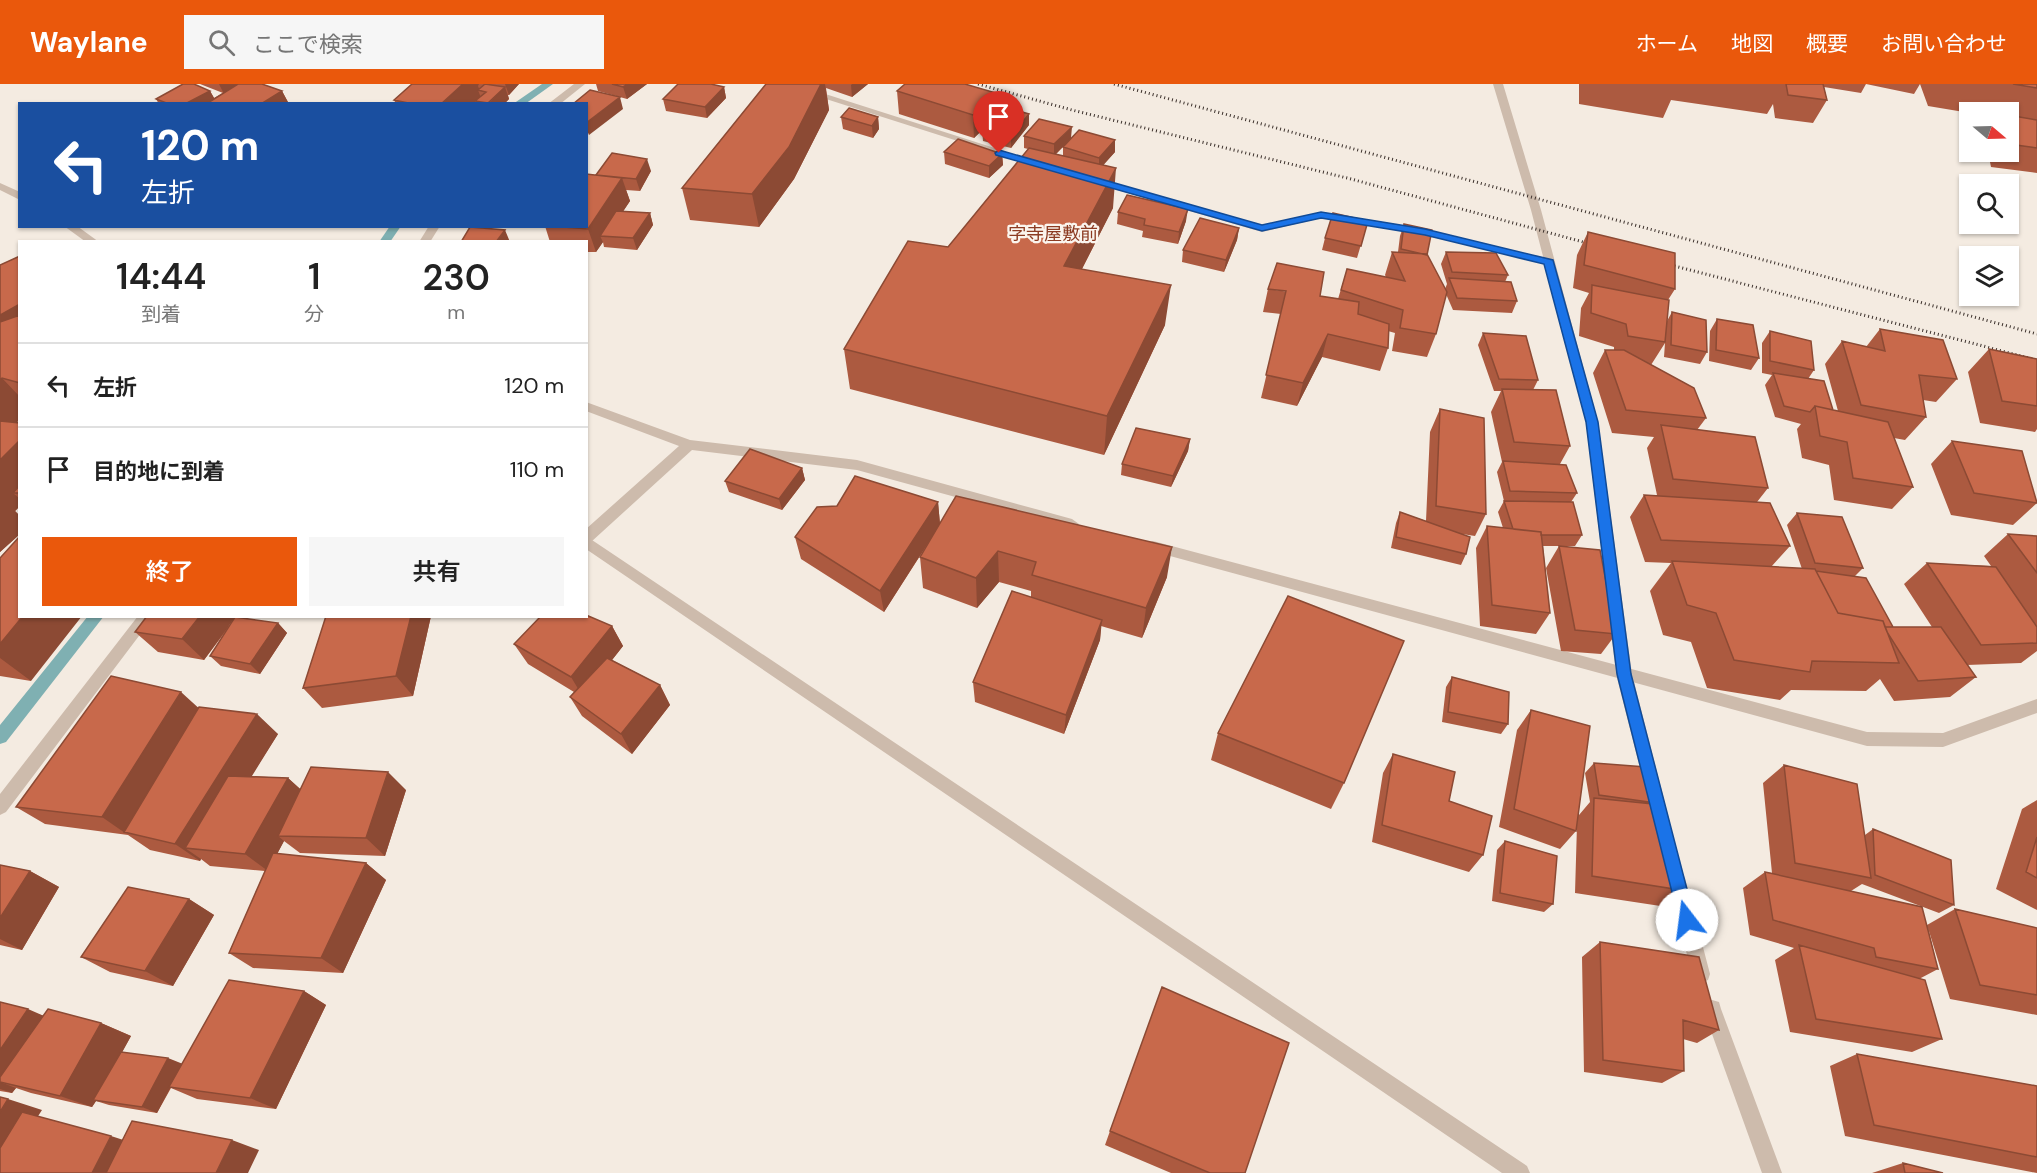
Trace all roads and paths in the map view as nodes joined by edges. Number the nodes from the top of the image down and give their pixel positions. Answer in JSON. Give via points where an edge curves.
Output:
{"nodes":[{"id":1,"x":580,"y":84,"type":"edge"},
{"id":2,"x":784,"y":84,"type":"edge"},
{"id":3,"x":1498,"y":84,"type":"edge"},
{"id":4,"x":556,"y":102,"type":"edge"},
{"id":5,"x":1056,"y":169,"type":"edge"},
{"id":6,"x":1091,"y":179,"type":"edge"},
{"id":7,"x":0,"y":186,"type":"edge"},
{"id":8,"x":18,"y":196,"type":"edge"},
{"id":9,"x":72,"y":228,"type":"edge"},
{"id":10,"x":91,"y":240,"type":"edge"},
{"id":11,"x":1549,"y":262,"type":"junction"},
{"id":12,"x":588,"y":407,"type":"edge"},
{"id":13,"x":689,"y":445,"type":"junction"},
{"id":14,"x":1086,"y":528,"type":"edge"},
{"id":15,"x":588,"y":537,"type":"edge"},
{"id":16,"x":588,"y":540,"type":"edge"},
{"id":17,"x":1143,"y":543,"type":"edge"},
{"id":18,"x":145,"y":618,"type":"edge"},
{"id":19,"x":1624,"y":674,"type":"junction"},
{"id":20,"x":2037,"y":706,"type":"edge"},
{"id":21,"x":0,"y":807,"type":"edge"},
{"id":22,"x":1666,"y":837,"type":"edge"},
{"id":23,"x":1672,"y":860,"type":"edge"},
{"id":24,"x":1520,"y":1173,"type":"edge"},
{"id":25,"x":1772,"y":1173,"type":"edge"}],
"edges":[{"from":1,"to":4,"type":"street"},
{"from":2,"to":5,"type":"street"},
{"from":3,"to":11,"type":"street"},
{"from":6,"to":11,"type":"street","via":[[1262,228],[1321,215],[1425,232]]},
{"from":7,"to":8,"type":"street"},
{"from":9,"to":10,"type":"street"},
{"from":11,"to":19,"type":"street","via":[[1592,422]]},
{"from":12,"to":13,"type":"street"},
{"from":13,"to":14,"type":"street","via":[[856,465]]},
{"from":13,"to":15,"type":"street"},
{"from":16,"to":24,"type":"street"},
{"from":17,"to":19,"type":"street"},
{"from":18,"to":21,"type":"street"},
{"from":19,"to":20,"type":"street","via":[[1867,739],[1942,740]]},
{"from":19,"to":22,"type":"street"},
{"from":23,"to":25,"type":"street","via":[[1704,988]]}]}
